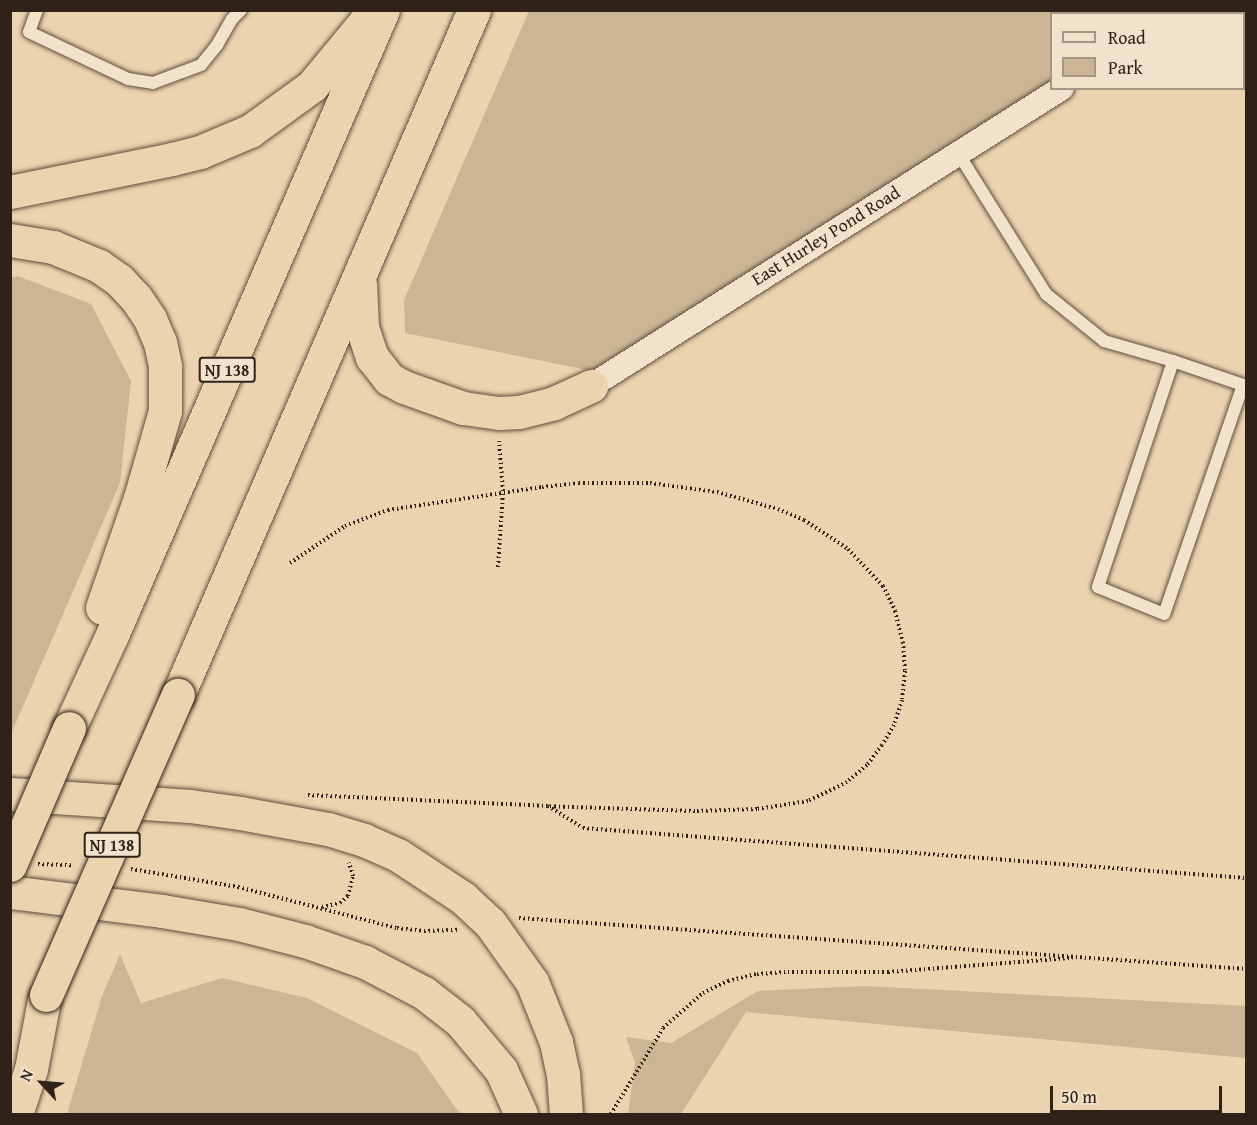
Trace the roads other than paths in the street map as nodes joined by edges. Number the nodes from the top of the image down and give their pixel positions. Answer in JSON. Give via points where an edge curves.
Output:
{"nodes":[{"id":1,"x":37,"y":10,"type":"edge"},
{"id":2,"x":241,"y":10,"type":"edge"},
{"id":3,"x":373,"y":10,"type":"edge"},
{"id":4,"x":383,"y":10,"type":"edge"},
{"id":5,"x":474,"y":10,"type":"edge"},
{"id":6,"x":1059,"y":90,"type":"edge"},
{"id":7,"x":958,"y":153,"type":"junction"},
{"id":8,"x":10,"y":192,"type":"edge"},
{"id":9,"x":10,"y":240,"type":"edge"},
{"id":10,"x":361,"y":272,"type":"junction"},
{"id":11,"x":1173,"y":361,"type":"junction"},
{"id":12,"x":591,"y":386,"type":"joint"},
{"id":13,"x":74,"y":718,"type":"junction"},
{"id":14,"x":10,"y":794,"type":"edge"},
{"id":15,"x":20,"y":865,"type":"edge"},
{"id":16,"x":10,"y":892,"type":"edge"},
{"id":17,"x":45,"y":997,"type":"junction"},
{"id":18,"x":10,"y":1076,"type":"edge"},
{"id":19,"x":16,"y":1114,"type":"edge"},
{"id":20,"x":521,"y":1114,"type":"edge"},
{"id":21,"x":566,"y":1114,"type":"edge"}],
"edges":[{"from":1,"to":2,"type":"lane","via":[[29,32],[128,79],[153,82],[201,64]]},
{"from":3,"to":8,"type":"highway","via":[[312,87],[250,131],[200,152]]},
{"from":4,"to":13,"type":"highway","number":"NJ 138"},
{"from":5,"to":10,"type":"highway","number":"NJ 138"},
{"from":6,"to":7,"type":"street","name":"East Hurley Pond Road"},
{"from":7,"to":11,"type":"lane","via":[[1046,294],[1104,340]]},
{"from":7,"to":12,"type":"street","name":"East Hurley Pond Road"},
{"from":9,"to":13,"type":"highway","via":[[76,255],[118,280],[150,319],[165,366],[165,411],[159,435],[93,634]]},
{"from":10,"to":12,"type":"highway","via":[[362,327],[372,357],[389,379],[444,403],[500,413],[554,403]]},
{"from":10,"to":17,"type":"highway","number":"NJ 138","bridge":true},
{"from":11,"to":11,"type":"lane","via":[[1098,587],[1164,614],[1243,385]]},
{"from":13,"to":15,"type":"highway","number":"NJ 138","bridge":true},
{"from":14,"to":21,"type":"highway","via":[[190,806],[328,829],[399,855],[463,898],[490,923],[532,982],[547,1012],[563,1074]]},
{"from":16,"to":20,"type":"highway","via":[[239,924],[305,940],[365,962],[414,987],[460,1021],[501,1070]]},
{"from":17,"to":18,"type":"highway","number":"NJ 138"},
{"from":17,"to":19,"type":"highway","via":[[31,1069]]}]}
